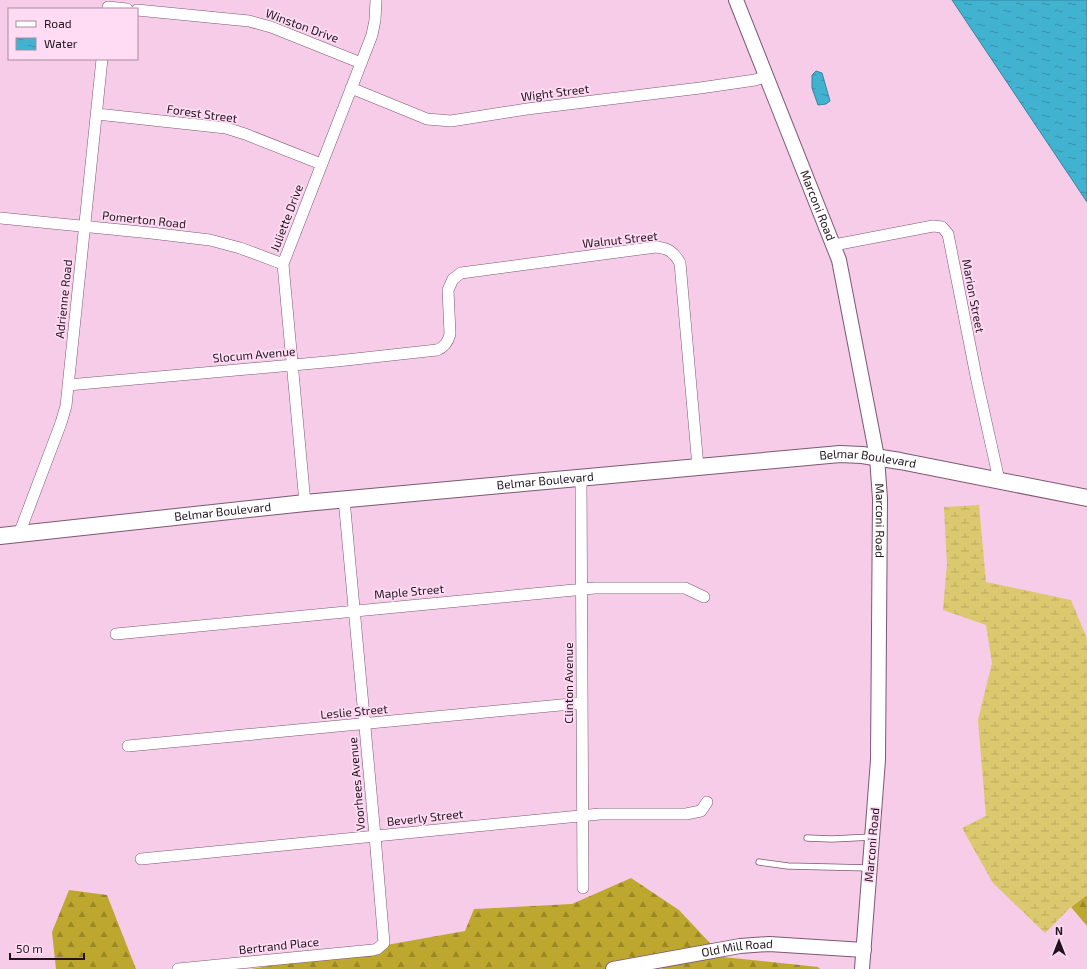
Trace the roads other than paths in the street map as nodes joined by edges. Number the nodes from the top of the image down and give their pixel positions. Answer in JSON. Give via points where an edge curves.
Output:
{"nodes":[{"id":1,"x":376,"y":0,"type":"edge"},
{"id":2,"x":736,"y":0,"type":"edge"},
{"id":3,"x":108,"y":5,"type":"edge"},
{"id":4,"x":122,"y":8,"type":"edge"},
{"id":5,"x":138,"y":10,"type":"edge"},
{"id":6,"x":102,"y":60,"type":"edge"},
{"id":7,"x":361,"y":63,"type":"junction"},
{"id":8,"x":767,"y":76,"type":"junction"},
{"id":9,"x":351,"y":88,"type":"junction"},
{"id":10,"x":97,"y":114,"type":"junction"},
{"id":11,"x":321,"y":164,"type":"junction"},
{"id":12,"x":0,"y":218,"type":"edge"},
{"id":13,"x":85,"y":227,"type":"junction"},
{"id":14,"x":834,"y":245,"type":"junction"},
{"id":15,"x":282,"y":264,"type":"junction"},
{"id":16,"x":442,"y":348,"type":"joint"},
{"id":17,"x":292,"y":364,"type":"junction"},
{"id":18,"x":68,"y":385,"type":"junction"},
{"id":19,"x":877,"y":457,"type":"junction"},
{"id":20,"x":698,"y":467,"type":"junction"},
{"id":21,"x":581,"y":478,"type":"junction"},
{"id":22,"x":999,"y":480,"type":"junction"},
{"id":23,"x":1087,"y":498,"type":"edge"},
{"id":24,"x":344,"y":499,"type":"junction"},
{"id":25,"x":305,"y":503,"type":"junction"},
{"id":26,"x":19,"y":534,"type":"junction"},
{"id":27,"x":0,"y":536,"type":"edge"},
{"id":28,"x":582,"y":589,"type":"junction"},
{"id":29,"x":704,"y":597,"type":"dead end"},
{"id":30,"x":354,"y":610,"type":"junction"},
{"id":31,"x":116,"y":634,"type":"dead end"},
{"id":32,"x":582,"y":703,"type":"junction"},
{"id":33,"x":364,"y":724,"type":"junction"},
{"id":34,"x":128,"y":746,"type":"dead end"},
{"id":35,"x":707,"y":802,"type":"dead end"},
{"id":36,"x":583,"y":816,"type":"junction"},
{"id":37,"x":375,"y":836,"type":"junction"},
{"id":38,"x":872,"y":836,"type":"junction"},
{"id":39,"x":807,"y":838,"type":"dead end"},
{"id":40,"x":141,"y":859,"type":"dead end"},
{"id":41,"x":759,"y":862,"type":"dead end"},
{"id":42,"x":870,"y":868,"type":"junction"},
{"id":43,"x":583,"y":888,"type":"dead end"},
{"id":44,"x":382,"y":946,"type":"joint"},
{"id":45,"x":864,"y":950,"type":"junction"},
{"id":46,"x":178,"y":969,"type":"edge"},
{"id":47,"x":613,"y":969,"type":"edge"},
{"id":48,"x":862,"y":969,"type":"edge"}],
"edges":[{"from":1,"to":7,"type":"street","name":"Juliette Drive","via":[[374,26]]},
{"from":2,"to":8,"type":"street","name":"Marconi Road"},
{"from":3,"to":4,"type":"street"},
{"from":5,"to":7,"type":"street","name":"Winston Drive","via":[[249,21],[271,27]]},
{"from":6,"to":10,"type":"street","name":"Adrienne Road"},
{"from":7,"to":9,"type":"street","name":"Juliette Drive"},
{"from":8,"to":9,"type":"street","name":"Wight Street","via":[[700,88],[451,121],[427,119]]},
{"from":8,"to":14,"type":"street","name":"Marconi Road"},
{"from":9,"to":11,"type":"street","name":"Juliette Drive"},
{"from":10,"to":11,"type":"street","name":"Forest Street","via":[[226,128]]},
{"from":10,"to":13,"type":"street","name":"Adrienne Road"},
{"from":11,"to":15,"type":"street","name":"Juliette Drive"},
{"from":12,"to":13,"type":"street","name":"Pomerton Road"},
{"from":13,"to":15,"type":"street","name":"Pomerton Road","via":[[210,240]]},
{"from":13,"to":18,"type":"street","name":"Adrienne Road"},
{"from":14,"to":19,"type":"street","name":"Marconi Road","via":[[842,274]]},
{"from":14,"to":22,"type":"street","name":"Marion Street","via":[[933,226],[942,227],[948,234]]},
{"from":15,"to":17,"type":"street","name":"Juliette Drive"},
{"from":16,"to":17,"type":"street","name":"Slocum Avenue"},
{"from":16,"to":20,"type":"street","name":"Walnut Street","via":[[450,334],[448,290],[453,279],[461,272],[656,247],[669,250],[680,263]]},
{"from":17,"to":18,"type":"street","name":"Slocum Avenue"},
{"from":17,"to":25,"type":"street","name":"Juliette Drive"},
{"from":18,"to":26,"type":"street","name":"Adrienne Road","via":[[61,423]]},
{"from":19,"to":20,"type":"main road","name":"Belmar Boulevard","via":[[834,455]]},
{"from":19,"to":22,"type":"main road","name":"Belmar Boulevard"},
{"from":19,"to":38,"type":"street","name":"Marconi Road","via":[[880,499],[879,734]]},
{"from":20,"to":21,"type":"main road","name":"Belmar Boulevard"},
{"from":21,"to":24,"type":"main road","name":"Belmar Boulevard"},
{"from":21,"to":28,"type":"street","name":"Clinton Avenue"},
{"from":22,"to":23,"type":"main road","name":"Belmar Boulevard"},
{"from":24,"to":25,"type":"main road","name":"Belmar Boulevard"},
{"from":24,"to":30,"type":"street","name":"Voorhees Avenue"},
{"from":25,"to":26,"type":"main road","name":"Belmar Boulevard"},
{"from":26,"to":27,"type":"main road","name":"Belmar Boulevard"},
{"from":28,"to":29,"type":"street","name":"Maple Street","via":[[685,588]]},
{"from":28,"to":30,"type":"street","name":"Maple Street"},
{"from":28,"to":32,"type":"street","name":"Clinton Avenue"},
{"from":30,"to":31,"type":"street","name":"Maple Street"},
{"from":30,"to":33,"type":"street","name":"Voorhees Avenue"},
{"from":32,"to":33,"type":"street","name":"Leslie Street"},
{"from":32,"to":36,"type":"street","name":"Clinton Avenue"},
{"from":33,"to":34,"type":"street","name":"Leslie Street"},
{"from":33,"to":37,"type":"street","name":"Voorhees Avenue"},
{"from":35,"to":36,"type":"street","name":"Beverly Street","via":[[701,811],[686,814]]},
{"from":36,"to":37,"type":"street","name":"Beverly Street"},
{"from":36,"to":43,"type":"street","name":"Clinton Avenue"},
{"from":37,"to":40,"type":"street","name":"Beverly Street"},
{"from":37,"to":44,"type":"street","name":"Voorhees Avenue","via":[[384,939]]},
{"from":38,"to":39,"type":"lane"},
{"from":38,"to":42,"type":"street","name":"Marconi Road"},
{"from":41,"to":42,"type":"lane","via":[[788,866]]},
{"from":42,"to":45,"type":"street","name":"Marconi Road"},
{"from":44,"to":46,"type":"street","name":"Bertrand Place","via":[[373,950]]},
{"from":45,"to":47,"type":"street","name":"Old Mill Road","via":[[769,944],[740,946]]},
{"from":45,"to":48,"type":"street","name":"Marconi Road"}]}
